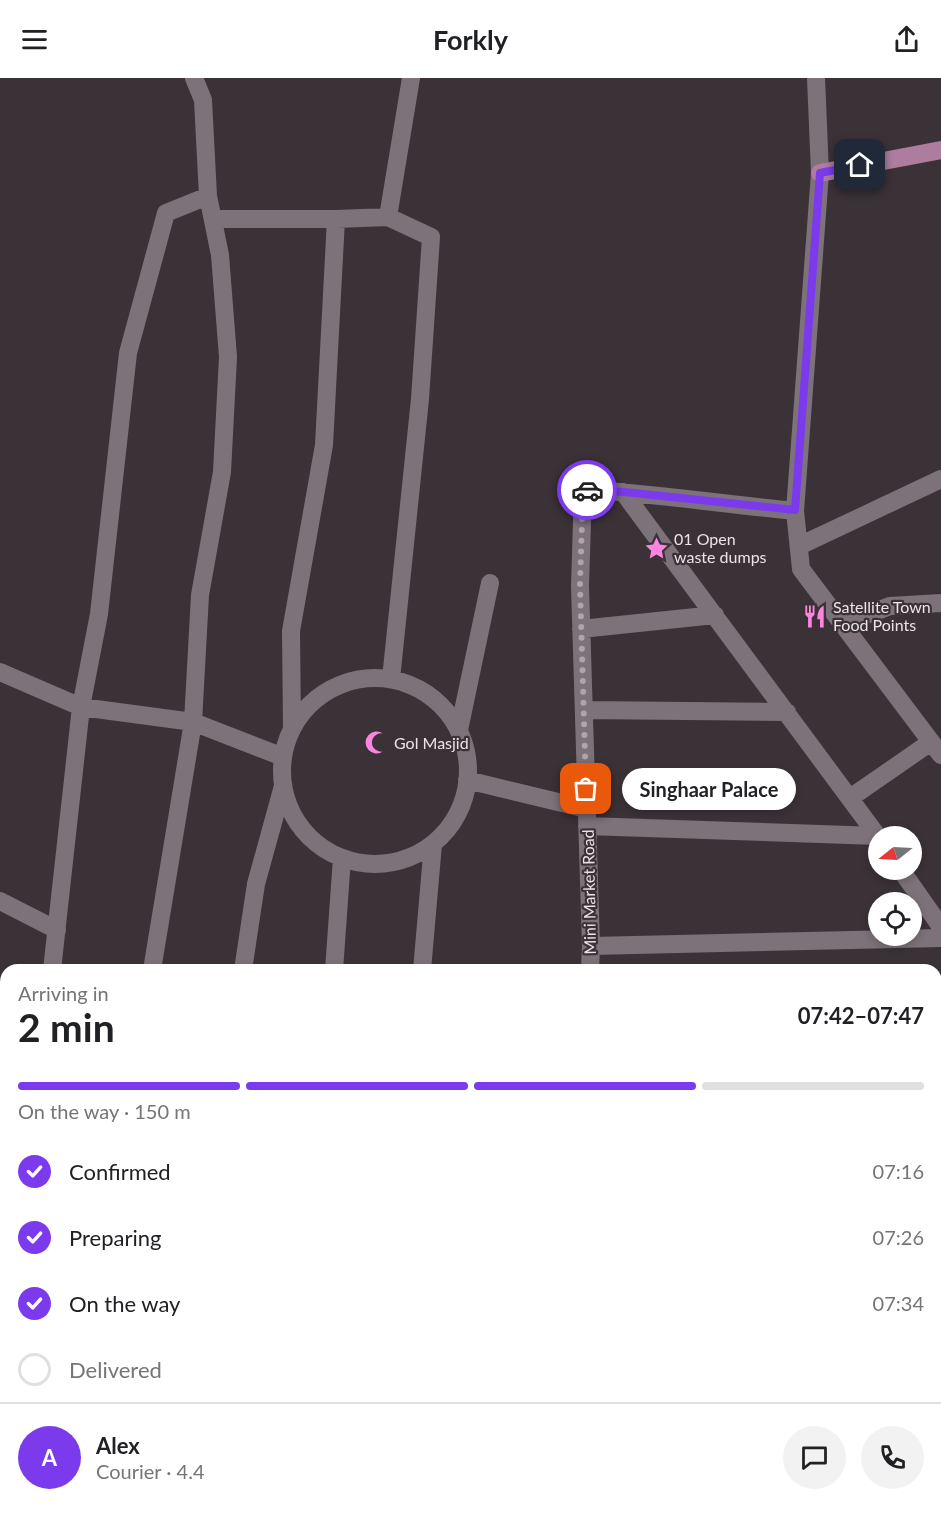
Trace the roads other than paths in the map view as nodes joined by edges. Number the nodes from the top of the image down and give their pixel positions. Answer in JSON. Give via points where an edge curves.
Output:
{"nodes":[{"id":1,"x":195,"y":78,"type":"edge"},
{"id":2,"x":411,"y":78,"type":"edge"},
{"id":3,"x":816,"y":78,"type":"edge"},
{"id":4,"x":941,"y":150,"type":"edge"},
{"id":5,"x":820,"y":173,"type":"junction"},
{"id":6,"x":208,"y":196,"type":"junction"},
{"id":7,"x":388,"y":217,"type":"junction"},
{"id":8,"x":213,"y":219,"type":"junction"},
{"id":9,"x":336,"y":219,"type":"junction"},
{"id":10,"x":941,"y":479,"type":"edge"},
{"id":11,"x":624,"y":492,"type":"junction"},
{"id":12,"x":795,"y":510,"type":"junction"},
{"id":13,"x":799,"y":546,"type":"junction"},
{"id":14,"x":490,"y":584,"type":"dead end"},
{"id":15,"x":941,"y":603,"type":"edge"},
{"id":16,"x":715,"y":615,"type":"junction"},
{"id":17,"x":842,"y":624,"type":"junction"},
{"id":18,"x":582,"y":629,"type":"junction"},
{"id":19,"x":0,"y":672,"type":"edge"},
{"id":20,"x":391,"y":679,"type":"junction"},
{"id":21,"x":81,"y":707,"type":"junction"},
{"id":22,"x":584,"y":710,"type":"junction"},
{"id":23,"x":787,"y":712,"type":"junction"},
{"id":24,"x":193,"y":722,"type":"junction"},
{"id":25,"x":292,"y":729,"type":"junction"},
{"id":26,"x":459,"y":730,"type":"junction"},
{"id":27,"x":936,"y":748,"type":"edge"},
{"id":28,"x":283,"y":757,"type":"junction"},
{"id":29,"x":467,"y":780,"type":"junction"},
{"id":30,"x":283,"y":786,"type":"junction"},
{"id":31,"x":850,"y":798,"type":"junction"},
{"id":32,"x":587,"y":818,"type":"junction"},
{"id":33,"x":870,"y":826,"type":"edge"},
{"id":34,"x":868,"y":836,"type":"edge"},
{"id":35,"x":433,"y":844,"type":"junction"},
{"id":36,"x":342,"y":858,"type":"junction"},
{"id":37,"x":908,"y":880,"type":"edge"},
{"id":38,"x":0,"y":901,"type":"edge"},
{"id":39,"x":941,"y":927,"type":"edge"},
{"id":40,"x":57,"y":930,"type":"junction"},
{"id":41,"x":941,"y":938,"type":"edge"},
{"id":42,"x":591,"y":946,"type":"junction"},
{"id":43,"x":53,"y":964,"type":"edge"},
{"id":44,"x":153,"y":964,"type":"edge"},
{"id":45,"x":244,"y":964,"type":"edge"},
{"id":46,"x":334,"y":964,"type":"edge"},
{"id":47,"x":423,"y":964,"type":"edge"},
{"id":48,"x":591,"y":964,"type":"edge"}],
"edges":[{"from":1,"to":6,"type":"street","via":[[203,100]]},
{"from":2,"to":7,"type":"street"},
{"from":3,"to":5,"type":"street"},
{"from":4,"to":5,"type":"main road"},
{"from":5,"to":12,"type":"street"},
{"from":6,"to":8,"type":"street"},
{"from":6,"to":21,"type":"street","via":[[166,213],[128,353],[99,614]]},
{"from":7,"to":9,"type":"street"},
{"from":7,"to":20,"type":"street","via":[[430,237],[420,399]]},
{"from":8,"to":9,"type":"street"},
{"from":8,"to":24,"type":"street","via":[[220,255],[228,357],[222,472],[200,596]]},
{"from":9,"to":25,"type":"street","via":[[324,445],[291,631]]},
{"from":10,"to":13,"type":"street"},
{"from":11,"to":12,"type":"street"},
{"from":11,"to":16,"type":"street"},
{"from":11,"to":18,"type":"street","name":"Mini Market Road","via":[[583,489]]},
{"from":12,"to":13,"type":"street"},
{"from":13,"to":17,"type":"street","via":[[801,569]]},
{"from":14,"to":26,"type":"street"},
{"from":15,"to":17,"type":"street","via":[[890,606]]},
{"from":16,"to":18,"type":"street"},
{"from":16,"to":23,"type":"street"},
{"from":17,"to":27,"type":"street"},
{"from":18,"to":22,"type":"street","name":"Mini Market Road"},
{"from":19,"to":21,"type":"street"},
{"from":20,"to":25,"type":"street","via":[[361,678],[333,687],[309,705]]},
{"from":20,"to":26,"type":"street","via":[[419,688],[442,706]]},
{"from":21,"to":24,"type":"street"},
{"from":21,"to":40,"type":"street"},
{"from":22,"to":23,"type":"street"},
{"from":22,"to":32,"type":"street","name":"Mini Market Road"},
{"from":23,"to":31,"type":"street"},
{"from":24,"to":28,"type":"street"},
{"from":24,"to":44,"type":"street"},
{"from":25,"to":28,"type":"street"},
{"from":26,"to":29,"type":"street","via":[[468,759]]},
{"from":27,"to":31,"type":"street"},
{"from":28,"to":30,"type":"street"},
{"from":29,"to":32,"type":"street"},
{"from":29,"to":35,"type":"street","via":[[467,791],[454,821]]},
{"from":30,"to":36,"type":"street","via":[[294,817],[314,842]]},
{"from":30,"to":45,"type":"street","via":[[256,884]]},
{"from":31,"to":33,"type":"street"},
{"from":32,"to":34,"type":"street"},
{"from":32,"to":42,"type":"street","name":"Mini Market Road"},
{"from":35,"to":36,"type":"street","via":[[405,860],[374,865]]},
{"from":35,"to":47,"type":"street"},
{"from":36,"to":46,"type":"street"},
{"from":37,"to":39,"type":"street"},
{"from":38,"to":40,"type":"street"},
{"from":40,"to":43,"type":"street"},
{"from":41,"to":42,"type":"street"},
{"from":42,"to":48,"type":"street","name":"Mini Market Road"}]}
